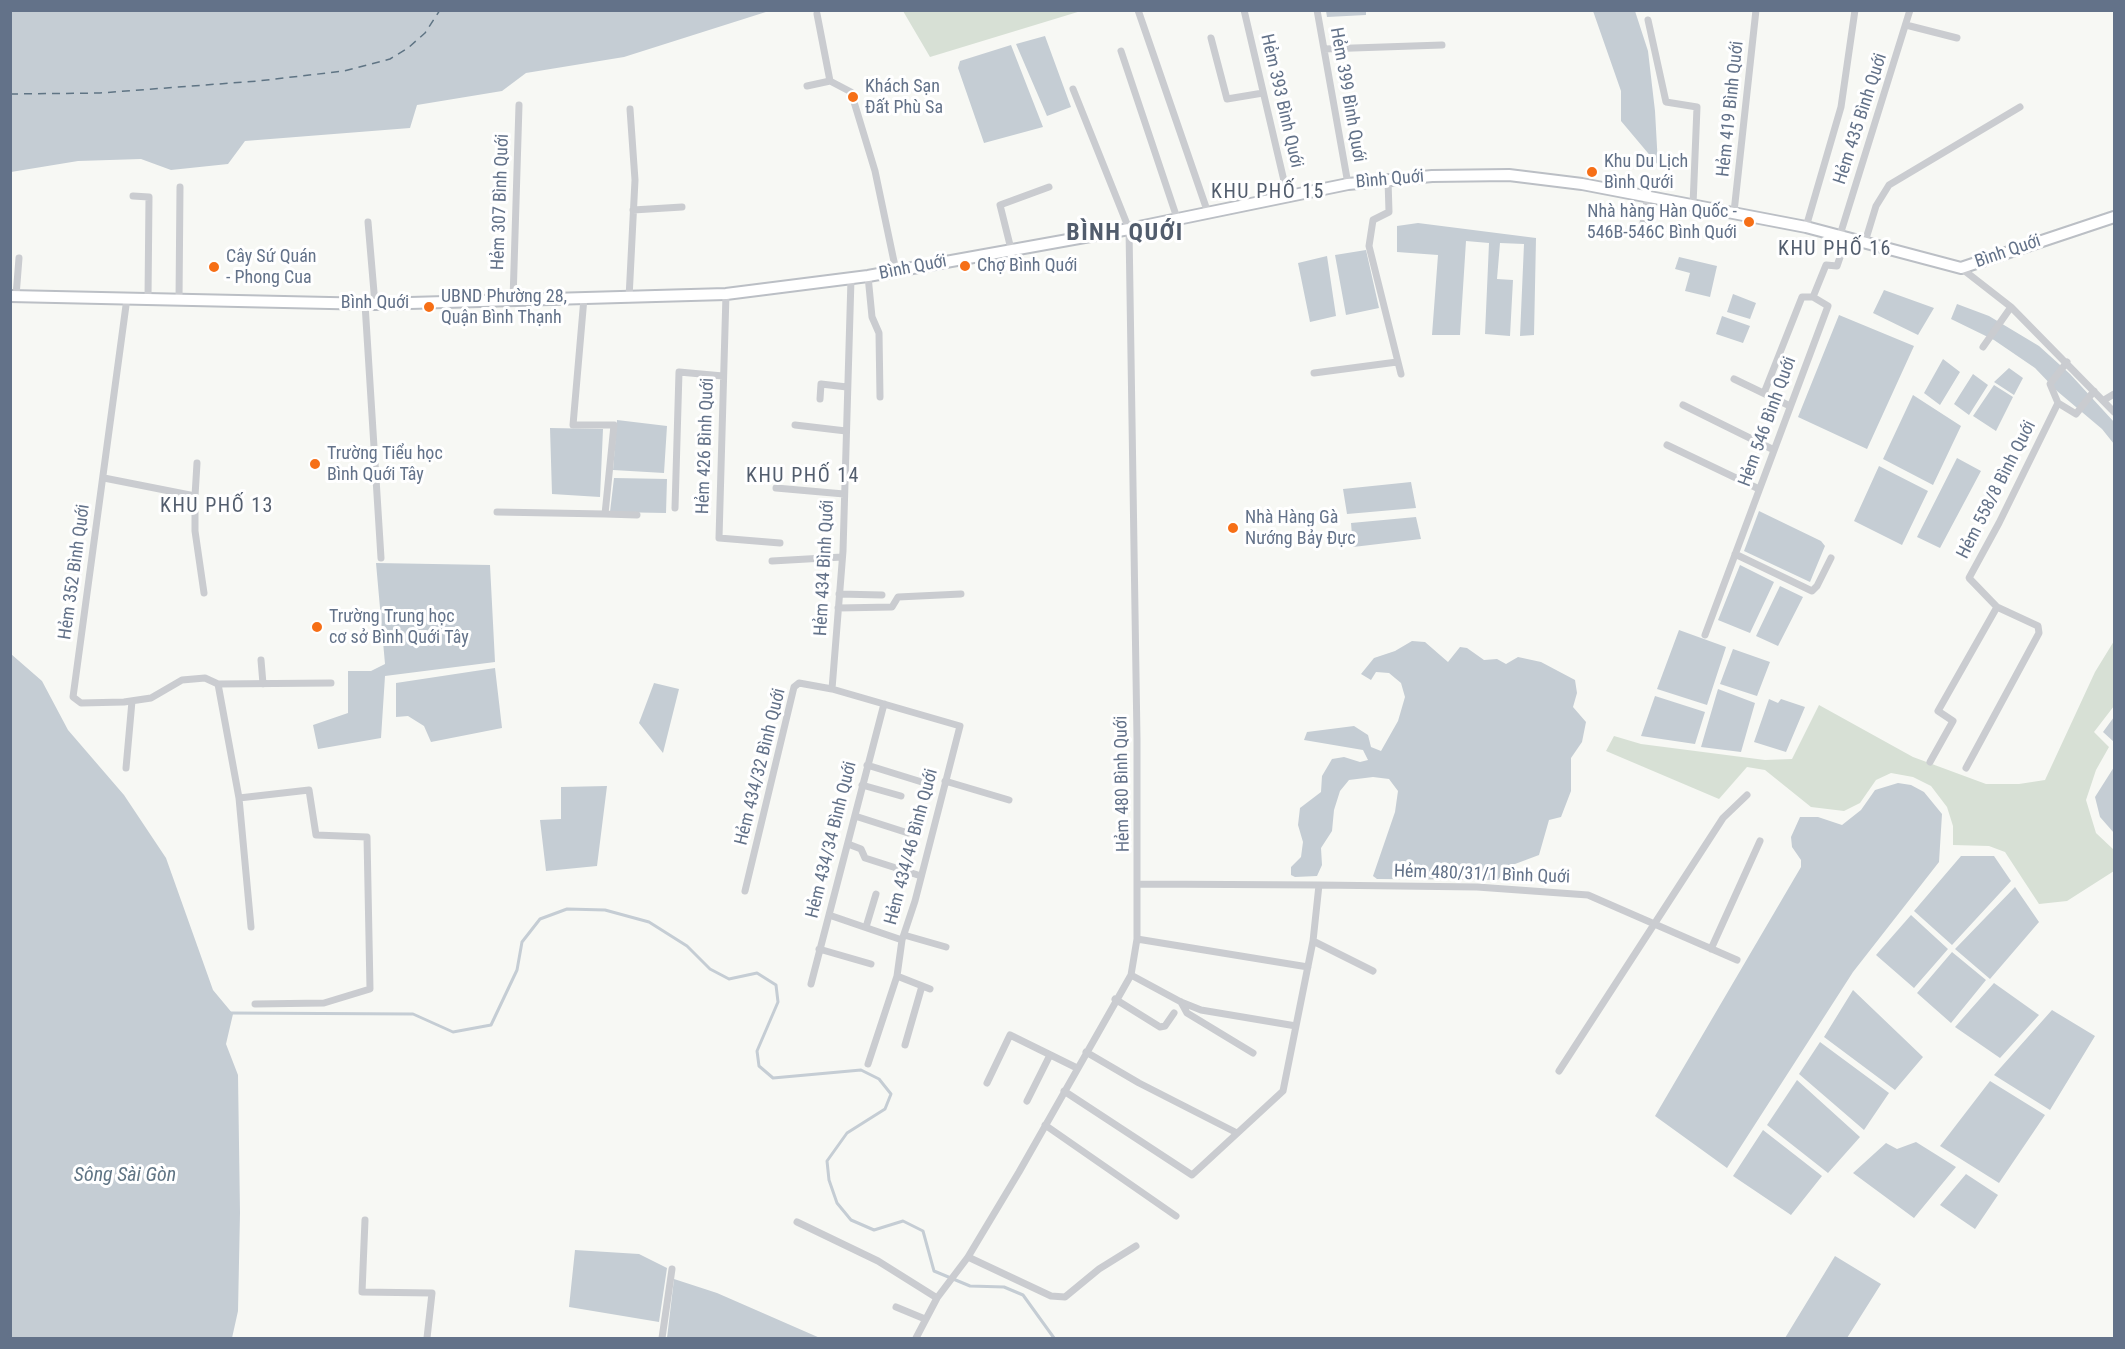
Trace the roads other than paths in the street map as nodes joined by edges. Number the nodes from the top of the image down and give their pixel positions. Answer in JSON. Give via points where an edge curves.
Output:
{"nodes":[{"id":1,"x":1138,"y":10,"type":"edge"},
{"id":2,"x":1244,"y":10,"type":"edge"},
{"id":3,"x":1317,"y":10,"type":"edge"},
{"id":4,"x":1756,"y":10,"type":"edge"},
{"id":5,"x":1855,"y":10,"type":"edge"},
{"id":6,"x":1910,"y":10,"type":"edge"},
{"id":7,"x":817,"y":14,"type":"dead end"},
{"id":8,"x":1648,"y":20,"type":"dead end"},
{"id":9,"x":1906,"y":25,"type":"junction"},
{"id":10,"x":1211,"y":38,"type":"dead end"},
{"id":11,"x":1958,"y":38,"type":"dead end"},
{"id":12,"x":1442,"y":45,"type":"dead end"},
{"id":13,"x":1324,"y":49,"type":"junction"},
{"id":14,"x":1121,"y":51,"type":"dead end"},
{"id":15,"x":830,"y":81,"type":"junction"},
{"id":16,"x":807,"y":86,"type":"dead end"},
{"id":17,"x":1073,"y":88,"type":"dead end"},
{"id":18,"x":1263,"y":93,"type":"junction"},
{"id":19,"x":519,"y":105,"type":"dead end"},
{"id":20,"x":2020,"y":107,"type":"dead end"},
{"id":21,"x":630,"y":109,"type":"dead end"},
{"id":22,"x":1388,"y":180,"type":"junction"},
{"id":23,"x":1348,"y":184,"type":"junction"},
{"id":24,"x":180,"y":187,"type":"dead end"},
{"id":25,"x":1049,"y":187,"type":"dead end"},
{"id":26,"x":133,"y":196,"type":"dead end"},
{"id":27,"x":1648,"y":196,"type":"junction"},
{"id":28,"x":1287,"y":198,"type":"junction"},
{"id":29,"x":1693,"y":205,"type":"junction"},
{"id":30,"x":682,"y":207,"type":"dead end"},
{"id":31,"x":633,"y":210,"type":"junction"},
{"id":32,"x":1734,"y":212,"type":"junction"},
{"id":33,"x":1208,"y":213,"type":"junction"},
{"id":34,"x":2115,"y":217,"type":"edge"},
{"id":35,"x":1177,"y":218,"type":"junction"},
{"id":36,"x":368,"y":222,"type":"dead end"},
{"id":37,"x":1806,"y":227,"type":"junction"},
{"id":38,"x":1641,"y":228,"type":"dead end"},
{"id":39,"x":1129,"y":230,"type":"junction"},
{"id":40,"x":1844,"y":236,"type":"junction"},
{"id":41,"x":1865,"y":242,"type":"junction"},
{"id":42,"x":1011,"y":249,"type":"junction"},
{"id":43,"x":19,"y":258,"type":"dead end"},
{"id":44,"x":1960,"y":268,"type":"junction"},
{"id":45,"x":896,"y":271,"type":"junction"},
{"id":46,"x":868,"y":276,"type":"junction"},
{"id":47,"x":850,"y":279,"type":"junction"},
{"id":48,"x":726,"y":294,"type":"junction"},
{"id":49,"x":13,"y":296,"type":"edge"},
{"id":50,"x":1813,"y":297,"type":"junction"},
{"id":51,"x":127,"y":298,"type":"junction"},
{"id":52,"x":148,"y":298,"type":"junction"},
{"id":53,"x":584,"y":298,"type":"junction"},
{"id":54,"x":629,"y":298,"type":"junction"},
{"id":55,"x":178,"y":300,"type":"junction"},
{"id":56,"x":513,"y":300,"type":"junction"},
{"id":57,"x":370,"y":304,"type":"junction"},
{"id":58,"x":2011,"y":307,"type":"junction"},
{"id":59,"x":1983,"y":347,"type":"dead end"},
{"id":60,"x":1397,"y":362,"type":"junction"},
{"id":61,"x":2065,"y":363,"type":"junction"},
{"id":62,"x":1314,"y":372,"type":"dead end"},
{"id":63,"x":1401,"y":374,"type":"dead end"},
{"id":64,"x":723,"y":376,"type":"junction"},
{"id":65,"x":1734,"y":379,"type":"dead end"},
{"id":66,"x":848,"y":387,"type":"junction"},
{"id":67,"x":2093,"y":392,"type":"junction"},
{"id":68,"x":1764,"y":393,"type":"junction"},
{"id":69,"x":2115,"y":394,"type":"edge"},
{"id":70,"x":880,"y":397,"type":"dead end"},
{"id":71,"x":820,"y":399,"type":"dead end"},
{"id":72,"x":2104,"y":400,"type":"junction"},
{"id":73,"x":2058,"y":403,"type":"junction"},
{"id":74,"x":1683,"y":405,"type":"dead end"},
{"id":75,"x":1791,"y":406,"type":"junction"},
{"id":76,"x":2115,"y":412,"type":"edge"},
{"id":77,"x":795,"y":425,"type":"dead end"},
{"id":78,"x":846,"y":431,"type":"junction"},
{"id":79,"x":1667,"y":445,"type":"dead end"},
{"id":80,"x":1774,"y":450,"type":"junction"},
{"id":81,"x":198,"y":464,"type":"dead end"},
{"id":82,"x":104,"y":478,"type":"junction"},
{"id":83,"x":776,"y":488,"type":"dead end"},
{"id":84,"x":1759,"y":489,"type":"junction"},
{"id":85,"x":844,"y":494,"type":"junction"},
{"id":86,"x":195,"y":495,"type":"junction"},
{"id":87,"x":675,"y":508,"type":"dead end"},
{"id":88,"x":497,"y":512,"type":"dead end"},
{"id":89,"x":605,"y":514,"type":"junction"},
{"id":90,"x":637,"y":515,"type":"dead end"},
{"id":91,"x":780,"y":543,"type":"dead end"},
{"id":92,"x":1735,"y":554,"type":"junction"},
{"id":93,"x":842,"y":557,"type":"junction"},
{"id":94,"x":381,"y":558,"type":"dead end"},
{"id":95,"x":1831,"y":558,"type":"dead end"},
{"id":96,"x":772,"y":561,"type":"dead end"},
{"id":97,"x":204,"y":593,"type":"dead end"},
{"id":98,"x":839,"y":594,"type":"junction"},
{"id":99,"x":961,"y":594,"type":"dead end"},
{"id":100,"x":882,"y":595,"type":"dead end"},
{"id":101,"x":1997,"y":607,"type":"junction"},
{"id":102,"x":838,"y":608,"type":"junction"},
{"id":103,"x":1705,"y":635,"type":"dead end"},
{"id":104,"x":261,"y":660,"type":"dead end"},
{"id":105,"x":331,"y":683,"type":"dead end"},
{"id":106,"x":218,"y":684,"type":"junction"},
{"id":107,"x":264,"y":684,"type":"junction"},
{"id":108,"x":832,"y":689,"type":"junction"},
{"id":109,"x":132,"y":700,"type":"junction"},
{"id":110,"x":884,"y":704,"type":"junction"},
{"id":111,"x":1930,"y":762,"type":"dead end"},
{"id":112,"x":867,"y":765,"type":"junction"},
{"id":113,"x":126,"y":768,"type":"dead end"},
{"id":114,"x":1966,"y":768,"type":"dead end"},
{"id":115,"x":945,"y":781,"type":"junction"},
{"id":116,"x":925,"y":783,"type":"dead end"},
{"id":117,"x":862,"y":785,"type":"junction"},
{"id":118,"x":1748,"y":795,"type":"dead end"},
{"id":119,"x":901,"y":796,"type":"dead end"},
{"id":120,"x":239,"y":798,"type":"junction"},
{"id":121,"x":1009,"y":800,"type":"dead end"},
{"id":122,"x":855,"y":816,"type":"junction"},
{"id":123,"x":908,"y":833,"type":"dead end"},
{"id":124,"x":1760,"y":841,"type":"dead end"},
{"id":125,"x":848,"y":844,"type":"junction"},
{"id":126,"x":921,"y":876,"type":"junction"},
{"id":127,"x":1139,"y":884,"type":"junction"},
{"id":128,"x":1319,"y":885,"type":"junction"},
{"id":129,"x":745,"y":891,"type":"dead end"},
{"id":130,"x":876,"y":894,"type":"dead end"},
{"id":131,"x":829,"y":915,"type":"junction"},
{"id":132,"x":1656,"y":925,"type":"junction"},
{"id":133,"x":251,"y":927,"type":"dead end"},
{"id":134,"x":866,"y":927,"type":"junction"},
{"id":135,"x":903,"y":938,"type":"junction"},
{"id":136,"x":1137,"y":939,"type":"junction"},
{"id":137,"x":1313,"y":941,"type":"junction"},
{"id":138,"x":946,"y":947,"type":"dead end"},
{"id":139,"x":819,"y":949,"type":"junction"},
{"id":140,"x":1711,"y":949,"type":"junction"},
{"id":141,"x":1737,"y":960,"type":"dead end"},
{"id":142,"x":871,"y":964,"type":"dead end"},
{"id":143,"x":1308,"y":967,"type":"junction"},
{"id":144,"x":1373,"y":971,"type":"dead end"},
{"id":145,"x":1131,"y":975,"type":"junction"},
{"id":146,"x":897,"y":976,"type":"junction"},
{"id":147,"x":812,"y":984,"type":"dead end"},
{"id":148,"x":922,"y":986,"type":"junction"},
{"id":149,"x":930,"y":989,"type":"dead end"},
{"id":150,"x":1116,"y":999,"type":"junction"},
{"id":151,"x":1181,"y":1002,"type":"junction"},
{"id":152,"x":255,"y":1004,"type":"dead end"},
{"id":153,"x":1174,"y":1013,"type":"dead end"},
{"id":154,"x":1296,"y":1026,"type":"junction"},
{"id":155,"x":905,"y":1045,"type":"dead end"},
{"id":156,"x":1086,"y":1052,"type":"junction"},
{"id":157,"x":1253,"y":1053,"type":"dead end"},
{"id":158,"x":1050,"y":1055,"type":"junction"},
{"id":159,"x":868,"y":1064,"type":"dead end"},
{"id":160,"x":1077,"y":1068,"type":"junction"},
{"id":161,"x":1559,"y":1071,"type":"dead end"},
{"id":162,"x":987,"y":1083,"type":"dead end"},
{"id":163,"x":1064,"y":1092,"type":"junction"},
{"id":164,"x":1027,"y":1101,"type":"dead end"},
{"id":165,"x":1045,"y":1125,"type":"junction"},
{"id":166,"x":1237,"y":1132,"type":"junction"},
{"id":167,"x":1176,"y":1216,"type":"dead end"},
{"id":168,"x":365,"y":1220,"type":"dead end"},
{"id":169,"x":797,"y":1222,"type":"dead end"},
{"id":170,"x":1136,"y":1246,"type":"dead end"},
{"id":171,"x":968,"y":1257,"type":"junction"},
{"id":172,"x":672,"y":1269,"type":"dead end"},
{"id":173,"x":937,"y":1298,"type":"junction"},
{"id":174,"x":896,"y":1307,"type":"dead end"},
{"id":175,"x":925,"y":1318,"type":"junction"},
{"id":176,"x":427,"y":1338,"type":"edge"},
{"id":177,"x":662,"y":1338,"type":"edge"},
{"id":178,"x":916,"y":1338,"type":"edge"}],
"edges":[{"from":1,"to":33,"type":"street"},
{"from":2,"to":18,"type":"street","name":"Hẻm 393 Bình Quới"},
{"from":3,"to":13,"type":"street","name":"Hẻm 399 Bình Quới"},
{"from":4,"to":32,"type":"street","name":"Hẻm 419 Bình Quới"},
{"from":5,"to":37,"type":"street","via":[[1841,106]]},
{"from":6,"to":9,"type":"street","name":"Hẻm 435 Bình Quới"},
{"from":7,"to":15,"type":"street"},
{"from":8,"to":29,"type":"street","via":[[1666,102],[1697,107]]},
{"from":9,"to":11,"type":"street"},
{"from":9,"to":40,"type":"street","name":"Hẻm 435 Bình Quới"},
{"from":10,"to":18,"type":"street","via":[[1227,99]]},
{"from":12,"to":13,"type":"street"},
{"from":13,"to":23,"type":"street","name":"Hẻm 399 Bình Quới"},
{"from":14,"to":35,"type":"street"},
{"from":15,"to":16,"type":"street"},
{"from":15,"to":45,"type":"street","via":[[851,92],[875,171]]},
{"from":17,"to":39,"type":"street"},
{"from":18,"to":28,"type":"street","name":"Hẻm 393 Bình Quới"},
{"from":19,"to":56,"type":"street","name":"Hẻm 307 Bình Quới"},
{"from":20,"to":41,"type":"street","via":[[1889,185],[1876,206]]},
{"from":21,"to":31,"type":"street","via":[[635,172]]},
{"from":22,"to":23,"type":"main road","name":"Bình Quới"},
{"from":22,"to":27,"type":"main road","name":"Bình Quới","via":[[1509,176]]},
{"from":22,"to":60,"type":"street","via":[[1389,212],[1373,220],[1369,246]]},
{"from":23,"to":28,"type":"main road","name":"Bình Quới"},
{"from":24,"to":55,"type":"street"},
{"from":25,"to":42,"type":"street","via":[[1000,205]]},
{"from":26,"to":52,"type":"street","via":[[149,197]]},
{"from":27,"to":29,"type":"main road","name":"Bình Quới"},
{"from":27,"to":38,"type":"street"},
{"from":28,"to":33,"type":"main road","name":"Bình Quới"},
{"from":29,"to":32,"type":"main road","name":"Bình Quới"},
{"from":30,"to":31,"type":"street"},
{"from":31,"to":54,"type":"street"},
{"from":32,"to":37,"type":"main road","name":"Bình Quới"},
{"from":33,"to":35,"type":"main road","name":"Bình Quới"},
{"from":34,"to":44,"type":"main road","name":"Bình Quới"},
{"from":35,"to":39,"type":"main road","name":"Bình Quới"},
{"from":36,"to":57,"type":"street"},
{"from":37,"to":40,"type":"main road","name":"Bình Quới"},
{"from":39,"to":42,"type":"main road","name":"Bình Quới"},
{"from":39,"to":127,"type":"street","name":"Hẻm 480 Bình Quới"},
{"from":40,"to":41,"type":"main road","name":"Bình Quới"},
{"from":40,"to":50,"type":"street","via":[[1837,266],[1826,266]]},
{"from":41,"to":44,"type":"main road","name":"Bình Quới"},
{"from":42,"to":45,"type":"main road","name":"Bình Quới"},
{"from":43,"to":49,"type":"street"},
{"from":44,"to":58,"type":"street"},
{"from":45,"to":46,"type":"main road","name":"Bình Quới"},
{"from":46,"to":47,"type":"main road","name":"Bình Quới"},
{"from":46,"to":70,"type":"street","via":[[872,317],[879,333]]},
{"from":47,"to":48,"type":"main road","name":"Bình Quới"},
{"from":47,"to":66,"type":"street","name":"Hẻm 434 Bình Quới"},
{"from":48,"to":54,"type":"main road","name":"Bình Quới"},
{"from":48,"to":64,"type":"street","name":"Hẻm 426 Bình Quới"},
{"from":49,"to":51,"type":"main road","name":"Bình Quới"},
{"from":50,"to":68,"type":"street","via":[[1802,297]]},
{"from":50,"to":75,"type":"street","name":"Hẻm 546 Bình Quới","via":[[1828,306]]},
{"from":51,"to":52,"type":"main road","name":"Bình Quới"},
{"from":51,"to":82,"type":"street","name":"Hẻm 352 Bình Quới"},
{"from":52,"to":55,"type":"main road","name":"Bình Quới"},
{"from":53,"to":54,"type":"main road","name":"Bình Quới"},
{"from":53,"to":56,"type":"main road","name":"Bình Quới"},
{"from":53,"to":89,"type":"street","via":[[573,425],[614,425]]},
{"from":55,"to":57,"type":"main road","name":"Bình Quới"},
{"from":56,"to":57,"type":"main road","name":"Bình Quới"},
{"from":57,"to":94,"type":"street"},
{"from":58,"to":59,"type":"street"},
{"from":58,"to":61,"type":"street"},
{"from":60,"to":62,"type":"street"},
{"from":60,"to":63,"type":"street"},
{"from":61,"to":67,"type":"street"},
{"from":61,"to":73,"type":"street","via":[[2050,388]]},
{"from":64,"to":87,"type":"street","via":[[679,372]]},
{"from":64,"to":91,"type":"street","name":"Hẻm 426 Bình Quới","via":[[719,538]]},
{"from":65,"to":68,"type":"street"},
{"from":66,"to":71,"type":"street","via":[[821,384]]},
{"from":66,"to":78,"type":"street","name":"Hẻm 434 Bình Quới"},
{"from":67,"to":72,"type":"street"},
{"from":67,"to":73,"type":"street","via":[[2076,414]]},
{"from":68,"to":75,"type":"street"},
{"from":69,"to":72,"type":"street"},
{"from":72,"to":76,"type":"street"},
{"from":73,"to":101,"type":"street","name":"Hẻm 558/8 Bình Quới","via":[[1970,578]]},
{"from":74,"to":80,"type":"street"},
{"from":75,"to":80,"type":"street","name":"Hẻm 546 Bình Quới"},
{"from":77,"to":78,"type":"street"},
{"from":78,"to":85,"type":"street","name":"Hẻm 434 Bình Quới"},
{"from":79,"to":84,"type":"street"},
{"from":80,"to":84,"type":"street","name":"Hẻm 546 Bình Quới"},
{"from":81,"to":86,"type":"street"},
{"from":82,"to":86,"type":"street"},
{"from":82,"to":109,"type":"street","name":"Hẻm 352 Bình Quới","via":[[73,697],[81,703]]},
{"from":83,"to":85,"type":"street"},
{"from":84,"to":92,"type":"street","name":"Hẻm 546 Bình Quới"},
{"from":85,"to":93,"type":"street","name":"Hẻm 434 Bình Quới"},
{"from":86,"to":97,"type":"street","via":[[195,531]]},
{"from":88,"to":89,"type":"street"},
{"from":89,"to":90,"type":"street"},
{"from":92,"to":95,"type":"street","via":[[1812,591]]},
{"from":92,"to":103,"type":"street","name":"Hẻm 546 Bình Quới"},
{"from":93,"to":96,"type":"street"},
{"from":93,"to":98,"type":"street","name":"Hẻm 434 Bình Quới"},
{"from":98,"to":100,"type":"street"},
{"from":98,"to":102,"type":"street","name":"Hẻm 434 Bình Quới"},
{"from":99,"to":102,"type":"street","via":[[898,597],[892,607]]},
{"from":101,"to":111,"type":"street","via":[[1938,711],[1953,721]]},
{"from":101,"to":114,"type":"street","name":"Hẻm 558/8 Bình Quới","via":[[2038,626],[2039,633]]},
{"from":102,"to":108,"type":"street","name":"Hẻm 434 Bình Quới"},
{"from":104,"to":107,"type":"street"},
{"from":105,"to":107,"type":"street","name":"Hẻm 352 Bình Quới"},
{"from":106,"to":107,"type":"street","name":"Hẻm 352 Bình Quới"},
{"from":106,"to":109,"type":"street","name":"Hẻm 352 Bình Quới","via":[[205,678],[182,680],[151,698]]},
{"from":106,"to":120,"type":"street"},
{"from":108,"to":110,"type":"street"},
{"from":108,"to":129,"type":"street","name":"Hẻm 434/32 Bình Quới","via":[[799,683],[794,687]]},
{"from":109,"to":113,"type":"street"},
{"from":110,"to":112,"type":"street","name":"Hẻm 434/34 Bình Quới"},
{"from":110,"to":115,"type":"street","name":"Hẻm 434/46 Bình Quới","via":[[960,726]]},
{"from":112,"to":116,"type":"street"},
{"from":112,"to":117,"type":"street","name":"Hẻm 434/34 Bình Quới"},
{"from":115,"to":121,"type":"street"},
{"from":115,"to":126,"type":"street","name":"Hẻm 434/46 Bình Quới"},
{"from":117,"to":119,"type":"street"},
{"from":117,"to":122,"type":"street","name":"Hẻm 434/34 Bình Quới"},
{"from":118,"to":132,"type":"street","via":[[1729,810]]},
{"from":120,"to":133,"type":"street"},
{"from":120,"to":152,"type":"street","via":[[309,790],[316,835],[367,837],[370,989],[324,1002]]},
{"from":122,"to":123,"type":"street"},
{"from":122,"to":125,"type":"street","name":"Hẻm 434/34 Bình Quới"},
{"from":124,"to":140,"type":"street"},
{"from":125,"to":126,"type":"street","via":[[861,849],[865,858]]},
{"from":125,"to":131,"type":"street","name":"Hẻm 434/34 Bình Quới"},
{"from":126,"to":135,"type":"street","name":"Hẻm 434/46 Bình Quới"},
{"from":127,"to":128,"type":"street","name":"Hẻm 480/31/1 Bình Quới"},
{"from":127,"to":136,"type":"street","name":"Hẻm 480 Bình Quới"},
{"from":128,"to":132,"type":"street","name":"Hẻm 480/31/1 Bình Quới","via":[[1478,887],[1588,895]]},
{"from":128,"to":137,"type":"street"},
{"from":130,"to":134,"type":"street"},
{"from":131,"to":134,"type":"street"},
{"from":131,"to":139,"type":"street","name":"Hẻm 434/34 Bình Quới"},
{"from":132,"to":140,"type":"street","name":"Hẻm 480/31/1 Bình Quới"},
{"from":132,"to":161,"type":"street"},
{"from":134,"to":135,"type":"street"},
{"from":135,"to":138,"type":"street"},
{"from":135,"to":146,"type":"street","name":"Hẻm 434/46 Bình Quới"},
{"from":136,"to":143,"type":"street"},
{"from":136,"to":145,"type":"street","name":"Hẻm 480 Bình Quới"},
{"from":137,"to":143,"type":"street"},
{"from":137,"to":144,"type":"street"},
{"from":139,"to":142,"type":"street"},
{"from":139,"to":147,"type":"street","name":"Hẻm 434/34 Bình Quới"},
{"from":140,"to":141,"type":"street","name":"Hẻm 480/31/1 Bình Quới"},
{"from":143,"to":154,"type":"street"},
{"from":145,"to":150,"type":"street","name":"Hẻm 480 Bình Quới"},
{"from":145,"to":151,"type":"street"},
{"from":146,"to":148,"type":"street"},
{"from":146,"to":159,"type":"street","name":"Hẻm 434/46 Bình Quới"},
{"from":148,"to":149,"type":"street"},
{"from":148,"to":155,"type":"street"},
{"from":150,"to":153,"type":"street","via":[[1160,1027]]},
{"from":150,"to":156,"type":"street","name":"Hẻm 480 Bình Quới"},
{"from":151,"to":154,"type":"street","via":[[1202,1010]]},
{"from":151,"to":157,"type":"street","via":[[1187,1013]]},
{"from":154,"to":166,"type":"street","via":[[1282,1091]]},
{"from":156,"to":160,"type":"street","name":"Hẻm 480 Bình Quới"},
{"from":156,"to":166,"type":"street","via":[[1138,1083]]},
{"from":158,"to":160,"type":"street"},
{"from":158,"to":162,"type":"street","via":[[1010,1035]]},
{"from":158,"to":164,"type":"street"},
{"from":160,"to":163,"type":"street","name":"Hẻm 480 Bình Quới"},
{"from":163,"to":165,"type":"street","name":"Hẻm 480 Bình Quới"},
{"from":163,"to":166,"type":"street","via":[[1192,1175]]},
{"from":165,"to":167,"type":"street"},
{"from":165,"to":171,"type":"street","name":"Hẻm 480 Bình Quới"},
{"from":168,"to":176,"type":"street","via":[[362,1292],[432,1293]]},
{"from":169,"to":173,"type":"street","via":[[878,1261]]},
{"from":170,"to":171,"type":"street","via":[[1099,1269],[1065,1298],[1052,1296]]},
{"from":171,"to":173,"type":"street","name":"Hẻm 480 Bình Quới"},
{"from":172,"to":177,"type":"street"},
{"from":173,"to":175,"type":"street","name":"Hẻm 480 Bình Quới"},
{"from":174,"to":175,"type":"street"},
{"from":175,"to":178,"type":"street","name":"Hẻm 480 Bình Quới"}]}
